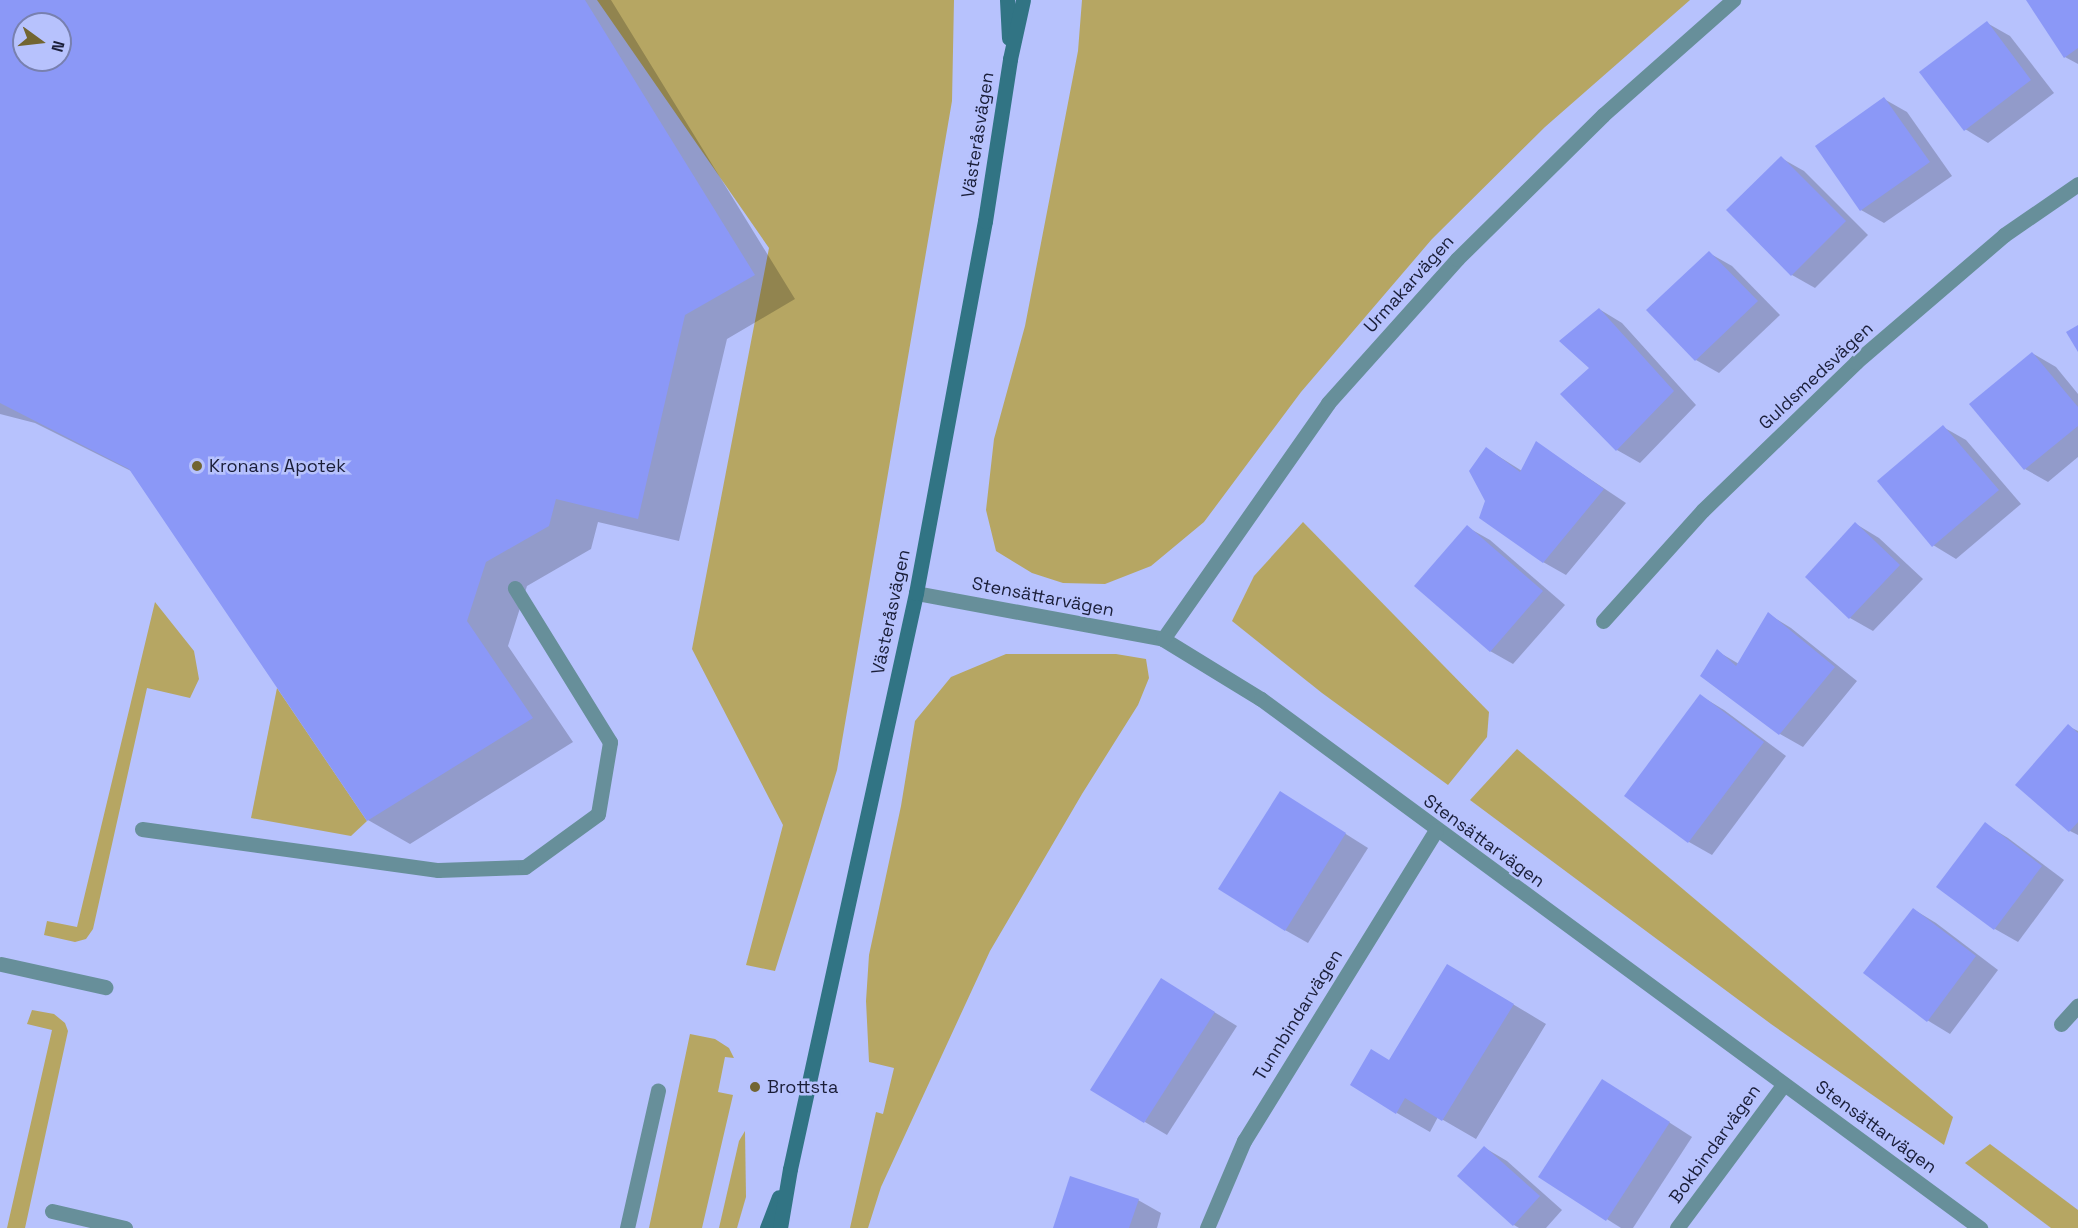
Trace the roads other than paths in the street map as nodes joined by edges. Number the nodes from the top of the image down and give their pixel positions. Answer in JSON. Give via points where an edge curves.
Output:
{"nodes":[{"id":1,"x":1007,"y":0,"type":"edge"},
{"id":2,"x":1023,"y":0,"type":"edge"},
{"id":3,"x":1733,"y":0,"type":"edge"},
{"id":4,"x":1010,"y":59,"type":"junction"},
{"id":5,"x":2078,"y":184,"type":"edge"},
{"id":6,"x":514,"y":588,"type":"dead end"},
{"id":7,"x":916,"y":593,"type":"junction"},
{"id":8,"x":1604,"y":621,"type":"dead end"},
{"id":9,"x":1163,"y":639,"type":"junction"},
{"id":10,"x":142,"y":829,"type":"dead end"},
{"id":11,"x":1436,"y":830,"type":"junction"},
{"id":12,"x":1,"y":964,"type":"edge"},
{"id":13,"x":105,"y":987,"type":"dead end"},
{"id":14,"x":2078,"y":1005,"type":"edge"},
{"id":15,"x":2061,"y":1024,"type":"dead end"},
{"id":16,"x":1784,"y":1083,"type":"junction"},
{"id":17,"x":658,"y":1090,"type":"dead end"},
{"id":18,"x":790,"y":1170,"type":"junction"},
{"id":19,"x":52,"y":1211,"type":"dead end"},
{"id":20,"x":125,"y":1228,"type":"edge"},
{"id":21,"x":627,"y":1228,"type":"edge"},
{"id":22,"x":767,"y":1228,"type":"edge"},
{"id":23,"x":780,"y":1228,"type":"edge"},
{"id":24,"x":1206,"y":1228,"type":"edge"},
{"id":25,"x":1677,"y":1228,"type":"edge"},
{"id":26,"x":1980,"y":1228,"type":"edge"}],
"edges":[{"from":1,"to":4,"type":"street","name":"Västeråsvägen"},
{"from":2,"to":4,"type":"street","name":"Västeråsvägen"},
{"from":3,"to":9,"type":"street","name":"Urmakarvägen","via":[[1603,115],[1457,259],[1336,394]]},
{"from":4,"to":7,"type":"street","name":"Västeråsvägen","via":[[985,221]]},
{"from":5,"to":8,"type":"street","name":"Guldsmedsvägen","via":[[2004,235],[1856,362],[1703,510]]},
{"from":6,"to":10,"type":"street","via":[[610,742],[598,814],[525,867],[438,870]]},
{"from":7,"to":9,"type":"street","name":"Stensättarvägen"},
{"from":7,"to":18,"type":"street","name":"Västeråsvägen"},
{"from":9,"to":11,"type":"street","name":"Stensättarvägen","via":[[1261,699]]},
{"from":11,"to":16,"type":"street","name":"Stensättarvägen"},
{"from":11,"to":24,"type":"street","name":"Tunnbindarvägen","via":[[1244,1141]]},
{"from":12,"to":13,"type":"street"},
{"from":14,"to":15,"type":"street"},
{"from":16,"to":25,"type":"street","name":"Bokbindarvägen"},
{"from":16,"to":26,"type":"street","name":"Stensättarvägen"},
{"from":17,"to":21,"type":"street"},
{"from":18,"to":22,"type":"street","name":"Västeråsvägen"},
{"from":18,"to":23,"type":"street","name":"Västeråsvägen"},
{"from":19,"to":20,"type":"street"}]}
